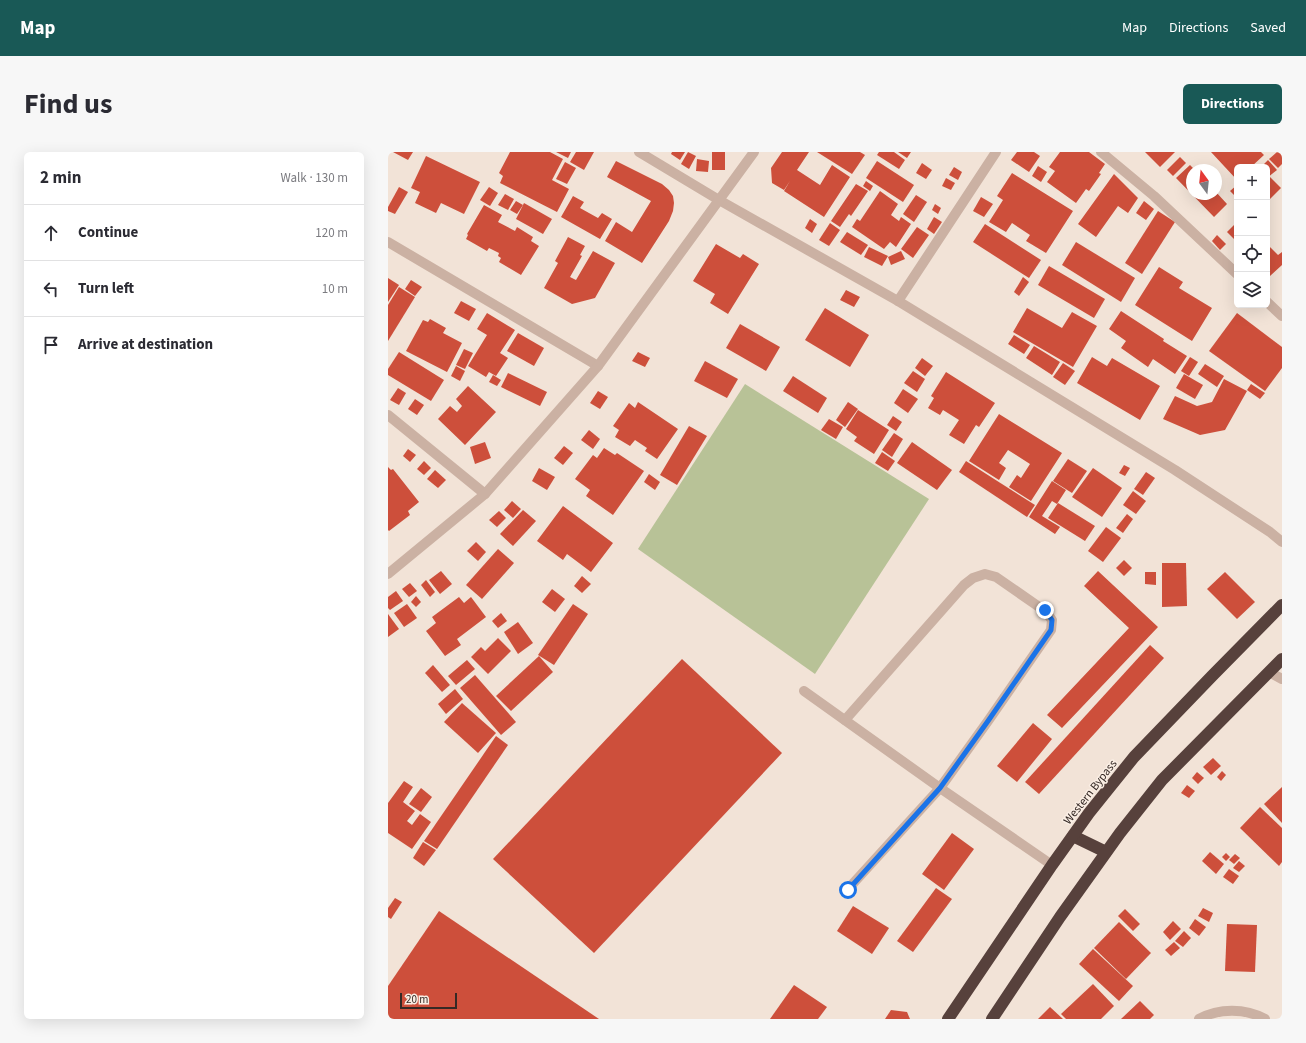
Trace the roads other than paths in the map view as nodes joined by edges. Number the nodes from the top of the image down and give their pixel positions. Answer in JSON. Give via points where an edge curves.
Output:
{"nodes":[{"id":1,"x":639,"y":152,"type":"edge"},
{"id":2,"x":754,"y":152,"type":"edge"},
{"id":3,"x":996,"y":152,"type":"edge"},
{"id":4,"x":1101,"y":152,"type":"edge"},
{"id":5,"x":719,"y":200,"type":"junction"},
{"id":6,"x":388,"y":242,"type":"edge"},
{"id":7,"x":1235,"y":272,"type":"edge"},
{"id":8,"x":898,"y":301,"type":"junction"},
{"id":9,"x":1270,"y":305,"type":"edge"},
{"id":10,"x":1282,"y":316,"type":"edge"},
{"id":11,"x":598,"y":366,"type":"junction"},
{"id":12,"x":388,"y":415,"type":"edge"},
{"id":13,"x":485,"y":494,"type":"junction"},
{"id":14,"x":1282,"y":542,"type":"edge"},
{"id":15,"x":388,"y":574,"type":"edge"},
{"id":16,"x":1282,"y":605,"type":"edge"},
{"id":17,"x":1282,"y":659,"type":"edge"},
{"id":18,"x":1269,"y":672,"type":"junction"},
{"id":19,"x":1282,"y":678,"type":"edge"},
{"id":20,"x":804,"y":691,"type":"dead end"},
{"id":21,"x":845,"y":720,"type":"junction"},
{"id":22,"x":940,"y":788,"type":"junction"},
{"id":23,"x":1073,"y":836,"type":"junction"},
{"id":24,"x":1106,"y":852,"type":"junction"},
{"id":25,"x":1052,"y":865,"type":"junction"},
{"id":26,"x":848,"y":890,"type":"dead end"},
{"id":27,"x":948,"y":1019,"type":"edge"},
{"id":28,"x":992,"y":1019,"type":"edge"},
{"id":29,"x":1198,"y":1019,"type":"edge"},
{"id":30,"x":1265,"y":1019,"type":"edge"}],
"edges":[{"from":1,"to":5,"type":"street"},
{"from":2,"to":5,"type":"street"},
{"from":3,"to":8,"type":"street"},
{"from":4,"to":7,"type":"street","via":[[1154,196]]},
{"from":5,"to":8,"type":"street"},
{"from":5,"to":11,"type":"street"},
{"from":6,"to":11,"type":"street"},
{"from":8,"to":14,"type":"street","via":[[1175,470]]},
{"from":9,"to":10,"type":"street"},
{"from":11,"to":13,"type":"street"},
{"from":12,"to":13,"type":"street"},
{"from":13,"to":15,"type":"street"},
{"from":16,"to":23,"type":"highway","name":"Western Bypass","via":[[1134,757]]},
{"from":17,"to":18,"type":"highway"},
{"from":18,"to":19,"type":"street"},
{"from":18,"to":24,"type":"highway","via":[[1162,780]]},
{"from":20,"to":21,"type":"street"},
{"from":21,"to":22,"type":"street"},
{"from":21,"to":22,"type":"street","via":[[973,578],[985,574],[996,577],[1045,610],[1052,620],[1051,630]]},
{"from":22,"to":25,"type":"street"},
{"from":22,"to":26,"type":"street"},
{"from":23,"to":24,"type":"highway"},
{"from":23,"to":25,"type":"highway","name":"Western Bypass"},
{"from":24,"to":28,"type":"highway"},
{"from":25,"to":27,"type":"highway","name":"Western Bypass"},
{"from":29,"to":30,"type":"street","via":[[1207,1014],[1233,1010]]}]}
